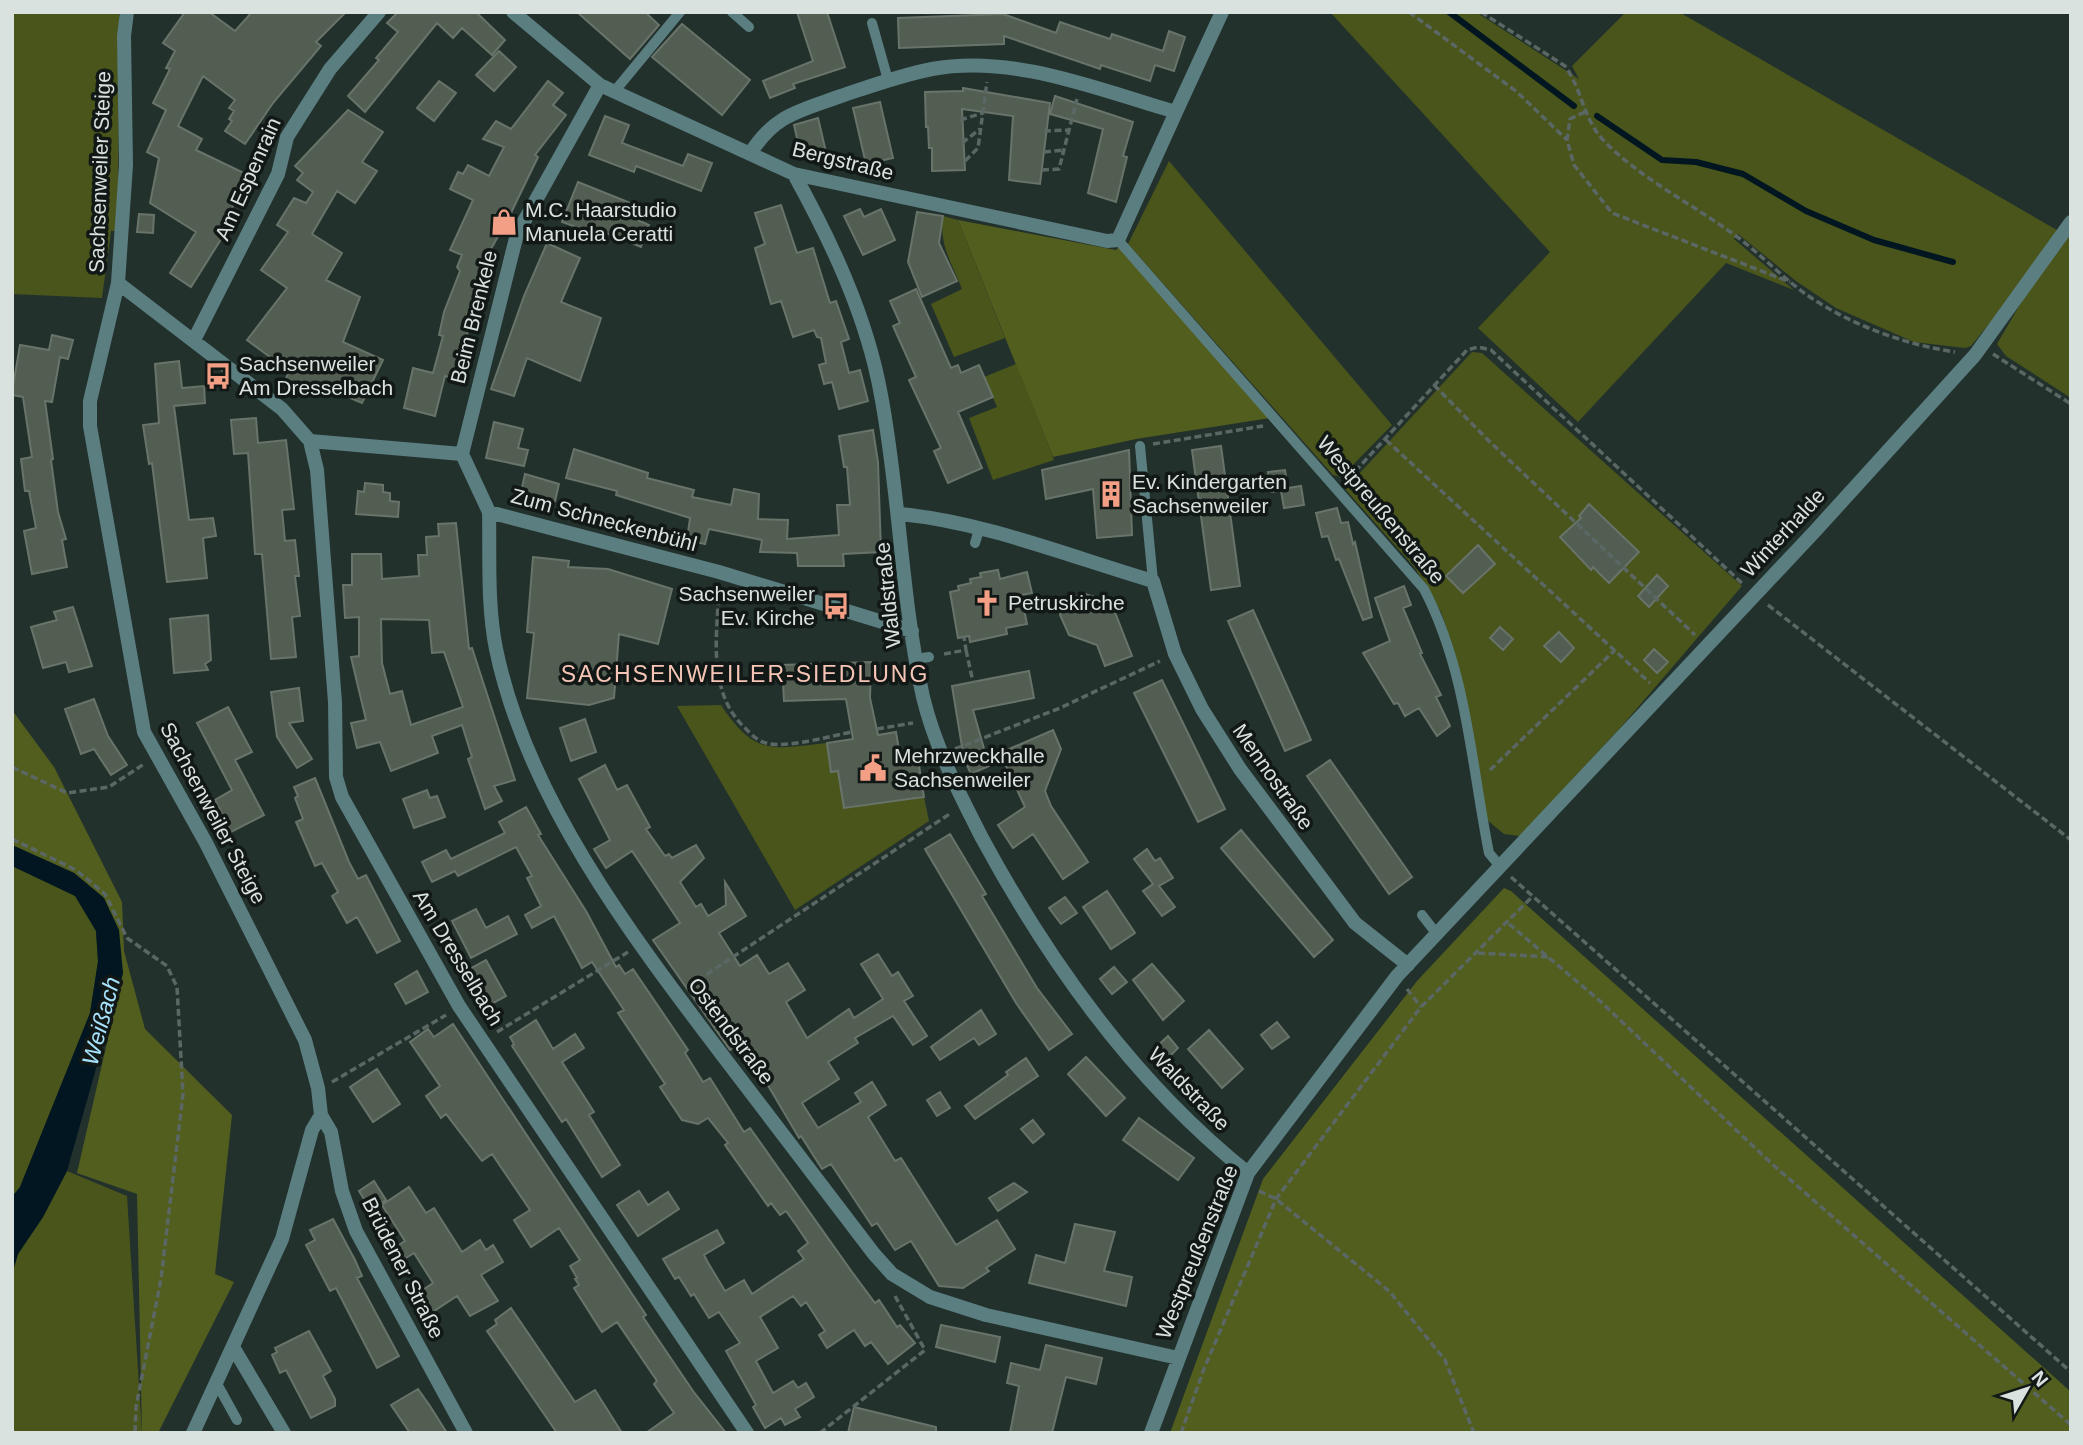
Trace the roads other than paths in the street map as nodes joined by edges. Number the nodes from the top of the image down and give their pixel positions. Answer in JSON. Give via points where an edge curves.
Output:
{"nodes":[{"id":1,"x":127,"y":12,"type":"edge"},
{"id":2,"x":379,"y":12,"type":"edge"},
{"id":3,"x":513,"y":12,"type":"edge"},
{"id":4,"x":680,"y":12,"type":"edge"},
{"id":5,"x":732,"y":12,"type":"edge"},
{"id":6,"x":1222,"y":12,"type":"edge"},
{"id":7,"x":872,"y":23,"type":"dead end"},
{"id":8,"x":749,"y":27,"type":"dead end"},
{"id":9,"x":888,"y":80,"type":"junction"},
{"id":10,"x":600,"y":85,"type":"junction"},
{"id":11,"x":614,"y":92,"type":"junction"},
{"id":12,"x":1176,"y":112,"type":"junction"},
{"id":13,"x":750,"y":154,"type":"junction"},
{"id":14,"x":794,"y":174,"type":"junction"},
{"id":15,"x":2071,"y":222,"type":"edge"},
{"id":16,"x":1118,"y":240,"type":"junction"},
{"id":17,"x":118,"y":283,"type":"junction"},
{"id":18,"x":194,"y":340,"type":"junction"},
{"id":19,"x":310,"y":441,"type":"junction"},
{"id":20,"x":1140,"y":446,"type":"road end"},
{"id":21,"x":462,"y":454,"type":"junction"},
{"id":22,"x":489,"y":512,"type":"junction"},
{"id":23,"x":900,"y":514,"type":"junction"},
{"id":24,"x":1153,"y":582,"type":"junction"},
{"id":25,"x":912,"y":631,"type":"junction"},
{"id":26,"x":1503,"y":861,"type":"junction"},
{"id":27,"x":1422,"y":915,"type":"dead end"},
{"id":28,"x":1436,"y":933,"type":"junction"},
{"id":29,"x":1408,"y":965,"type":"junction"},
{"id":30,"x":321,"y":1115,"type":"junction"},
{"id":31,"x":1248,"y":1173,"type":"junction"},
{"id":32,"x":233,"y":1347,"type":"junction"},
{"id":33,"x":1178,"y":1358,"type":"junction"},
{"id":34,"x":216,"y":1382,"type":"junction"},
{"id":35,"x":236,"y":1420,"type":"dead end"},
{"id":36,"x":193,"y":1433,"type":"edge"},
{"id":37,"x":284,"y":1433,"type":"edge"},
{"id":38,"x":466,"y":1433,"type":"edge"},
{"id":39,"x":747,"y":1433,"type":"edge"},
{"id":40,"x":1151,"y":1433,"type":"edge"}],
"edges":[{"from":1,"to":17,"type":"street","name":"Sachsenweiler Steige","via":[[126,165]]},
{"from":2,"to":18,"type":"street","name":"Am Espenrain","via":[[330,69],[287,137],[278,174]]},
{"from":3,"to":10,"type":"street","name":"Bergstraße"},
{"from":4,"to":11,"type":"lane"},
{"from":5,"to":8,"type":"lane"},
{"from":6,"to":12,"type":"street"},
{"from":7,"to":9,"type":"lane"},
{"from":9,"to":12,"type":"street","via":[[971,66],[1037,71]]},
{"from":9,"to":13,"type":"street","via":[[783,116],[763,133]]},
{"from":10,"to":11,"type":"street","name":"Bergstraße"},
{"from":10,"to":21,"type":"street","name":"Beim Brenkele","via":[[517,234]]},
{"from":11,"to":13,"type":"street","name":"Bergstraße"},
{"from":12,"to":16,"type":"street"},
{"from":13,"to":14,"type":"street","name":"Bergstraße"},
{"from":14,"to":16,"type":"street","name":"Bergstraße"},
{"from":14,"to":23,"type":"street","name":"Waldstraße","via":[[820,220],[866,332],[881,393]]},
{"from":15,"to":26,"type":"street","name":"Winterhalde","via":[[1978,351]]},
{"from":16,"to":26,"type":"lane","name":"Westpreußenstraße","via":[[1424,589],[1460,680],[1489,853]]},
{"from":17,"to":18,"type":"street"},
{"from":17,"to":30,"type":"street","name":"Sachsenweiler Steige","via":[[90,401],[90,426],[144,732],[206,843],[305,1040]]},
{"from":18,"to":19,"type":"street","via":[[282,409]]},
{"from":19,"to":21,"type":"street"},
{"from":19,"to":39,"type":"street","name":"Am Dresselbach","via":[[317,470],[335,702],[336,777],[350,815],[459,1006]]},
{"from":20,"to":24,"type":"lane","name":"Mennostraße"},
{"from":21,"to":22,"type":"street","name":"Zum Schneckenbühl"},
{"from":22,"to":25,"type":"street","name":"Zum Schneckenbühl","via":[[719,572]]},
{"from":22,"to":33,"type":"street","name":"Ostendstraße","via":[[495,648],[519,727],[558,810],[642,944],[893,1279],[986,1315]]},
{"from":23,"to":24,"type":"street","via":[[929,517],[977,537]]},
{"from":23,"to":25,"type":"street","name":"Waldstraße"},
{"from":24,"to":29,"type":"street","name":"Mennostraße","via":[[1175,654],[1202,709],[1281,827],[1355,923]]},
{"from":25,"to":31,"type":"street","name":"Waldstraße","via":[[923,658],[919,675],[931,720],[952,780],[1043,943],[1152,1083]]},
{"from":26,"to":28,"type":"street","name":"Winterhalde"},
{"from":27,"to":28,"type":"lane"},
{"from":28,"to":29,"type":"street","name":"Westpreußenstraße"},
{"from":29,"to":31,"type":"street","name":"Westpreußenstraße"},
{"from":30,"to":32,"type":"street","via":[[312,1130],[282,1239]]},
{"from":30,"to":38,"type":"street","name":"Brüdener Straße","via":[[331,1132],[342,1191],[356,1231]]},
{"from":31,"to":33,"type":"street","name":"Westpreußenstraße"},
{"from":32,"to":34,"type":"street"},
{"from":32,"to":37,"type":"street"},
{"from":33,"to":40,"type":"street","name":"Westpreußenstraße"},
{"from":34,"to":35,"type":"lane"},
{"from":34,"to":36,"type":"street"}]}
